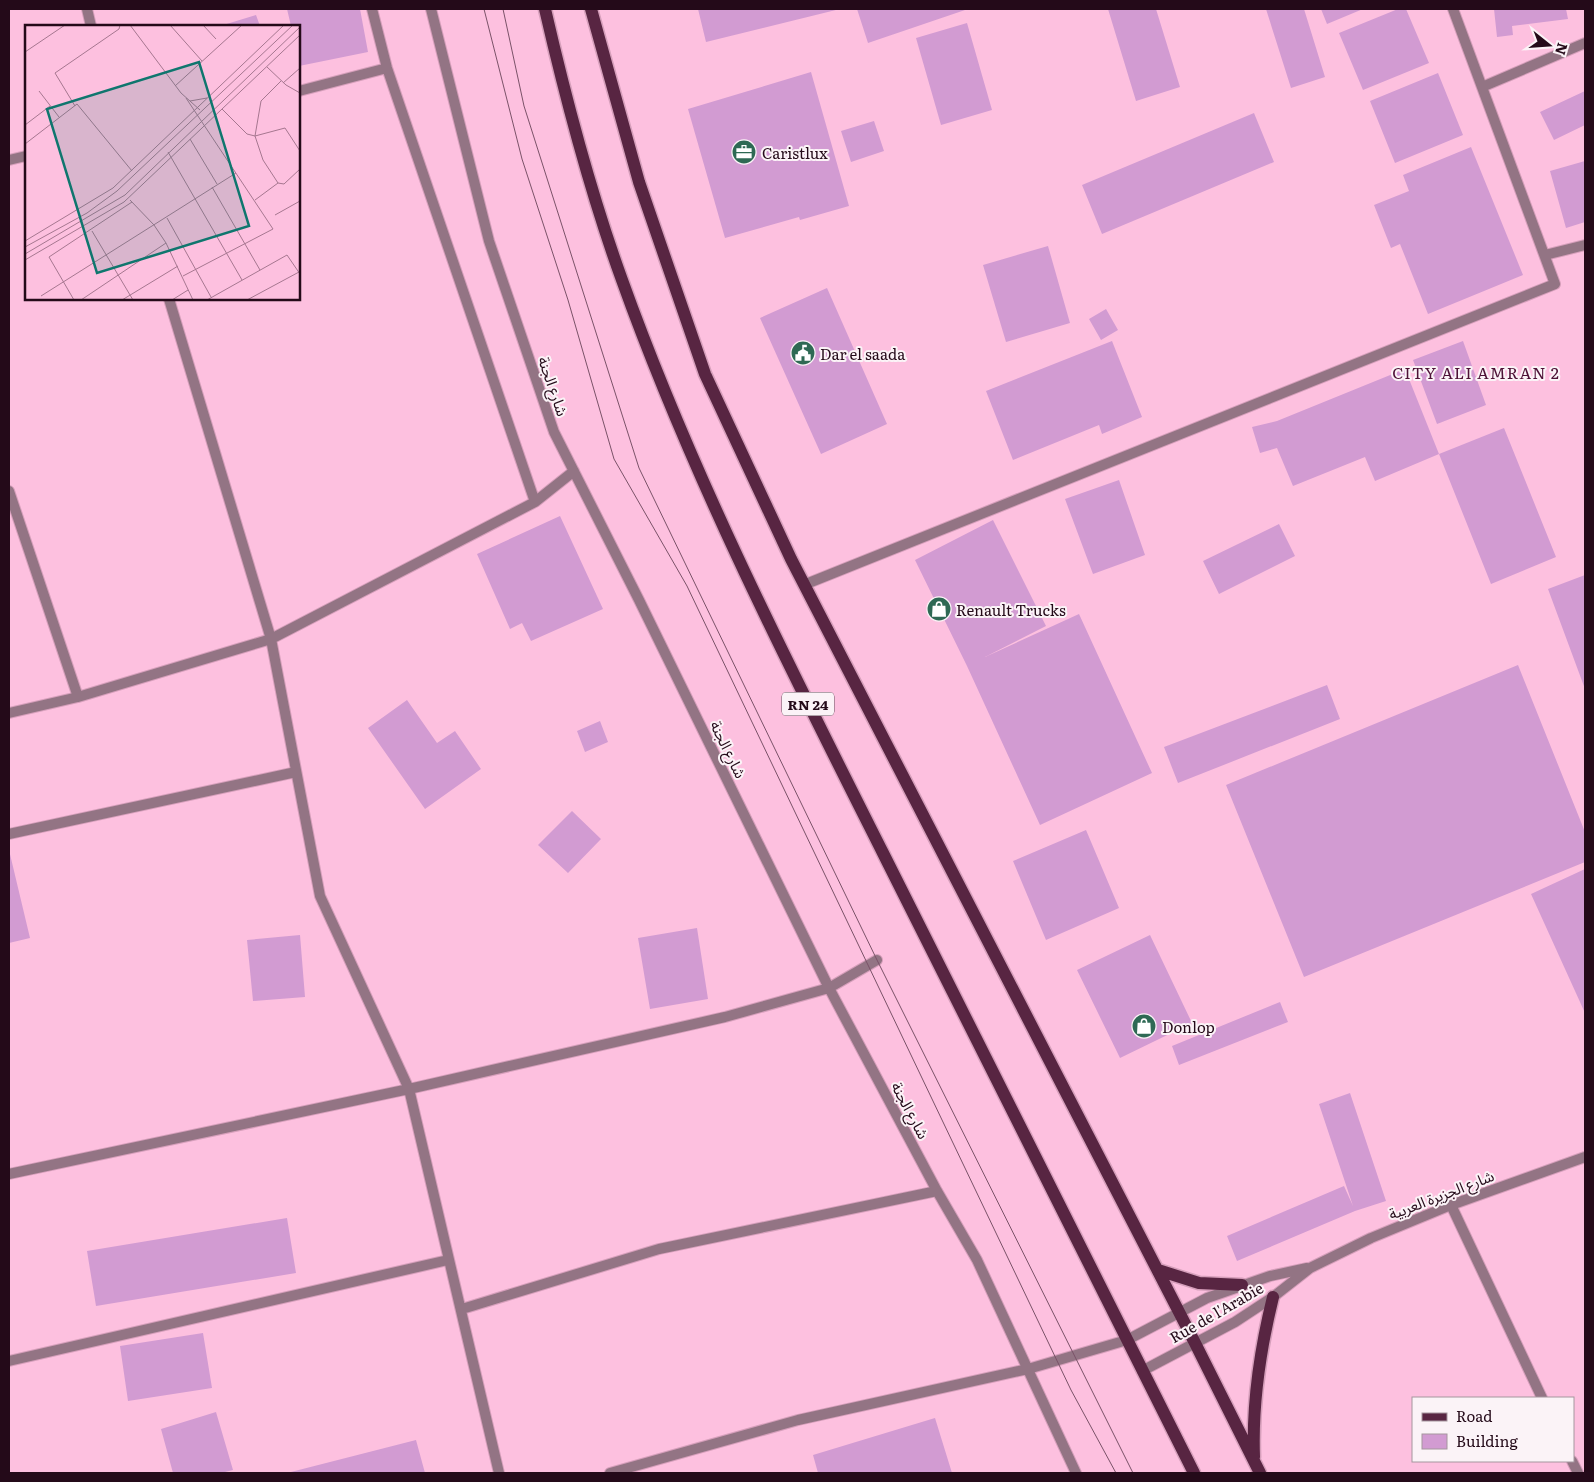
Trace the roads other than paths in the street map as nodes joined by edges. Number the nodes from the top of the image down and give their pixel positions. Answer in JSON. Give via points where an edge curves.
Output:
{"nodes":[{"id":1,"x":87,"y":9,"type":"edge"},
{"id":2,"x":372,"y":9,"type":"edge"},
{"id":3,"x":432,"y":9,"type":"edge"},
{"id":4,"x":545,"y":9,"type":"edge"},
{"id":5,"x":591,"y":9,"type":"edge"},
{"id":6,"x":1453,"y":9,"type":"edge"},
{"id":7,"x":91,"y":25,"type":"edge"},
{"id":8,"x":1585,"y":43,"type":"edge"},
{"id":9,"x":387,"y":68,"type":"junction"},
{"id":10,"x":1482,"y":87,"type":"junction"},
{"id":11,"x":300,"y":91,"type":"edge"},
{"id":12,"x":25,"y":156,"type":"edge"},
{"id":13,"x":9,"y":160,"type":"edge"},
{"id":14,"x":1585,"y":245,"type":"edge"},
{"id":15,"x":1545,"y":255,"type":"junction"},
{"id":16,"x":169,"y":300,"type":"edge"},
{"id":17,"x":574,"y":471,"type":"junction"},
{"id":18,"x":9,"y":491,"type":"edge"},
{"id":19,"x":536,"y":502,"type":"junction"},
{"id":20,"x":806,"y":584,"type":"junction"},
{"id":21,"x":271,"y":639,"type":"junction"},
{"id":22,"x":78,"y":697,"type":"junction"},
{"id":23,"x":9,"y":713,"type":"edge"},
{"id":24,"x":296,"y":772,"type":"junction"},
{"id":25,"x":9,"y":834,"type":"edge"},
{"id":26,"x":877,"y":960,"type":"dead end"},
{"id":27,"x":830,"y":988,"type":"junction"},
{"id":28,"x":409,"y":1089,"type":"junction"},
{"id":29,"x":1585,"y":1156,"type":"edge"},
{"id":30,"x":9,"y":1174,"type":"edge"},
{"id":31,"x":937,"y":1191,"type":"junction"},
{"id":32,"x":1451,"y":1205,"type":"junction"},
{"id":33,"x":448,"y":1260,"type":"junction"},
{"id":34,"x":1310,"y":1268,"type":"junction"},
{"id":35,"x":1158,"y":1270,"type":"junction"},
{"id":36,"x":1242,"y":1285,"type":"junction"},
{"id":37,"x":1273,"y":1297,"type":"junction"},
{"id":38,"x":462,"y":1309,"type":"junction"},
{"id":39,"x":1180,"y":1313,"type":"junction"},
{"id":40,"x":1127,"y":1340,"type":"junction"},
{"id":41,"x":1195,"y":1343,"type":"junction"},
{"id":42,"x":9,"y":1361,"type":"edge"},
{"id":43,"x":1028,"y":1369,"type":"junction"},
{"id":44,"x":1142,"y":1371,"type":"junction"},
{"id":45,"x":1542,"y":1397,"type":"edge"},
{"id":46,"x":1257,"y":1467,"type":"edge"},
{"id":47,"x":499,"y":1473,"type":"edge"},
{"id":48,"x":610,"y":1473,"type":"edge"},
{"id":49,"x":1076,"y":1473,"type":"edge"},
{"id":50,"x":1194,"y":1473,"type":"edge"}],
"edges":[{"from":1,"to":7,"type":"street"},
{"from":2,"to":9,"type":"street"},
{"from":3,"to":17,"type":"street","name":"شارع الجنة","via":[[489,241],[554,432]]},
{"from":4,"to":40,"type":"main road","number":"RN 24","via":[[591,187],[621,280],[667,398],[725,530],[804,695]]},
{"from":5,"to":20,"type":"main road","via":[[639,182],[705,374],[791,559]]},
{"from":6,"to":10,"type":"street"},
{"from":8,"to":10,"type":"street"},
{"from":9,"to":11,"type":"street"},
{"from":9,"to":19,"type":"street"},
{"from":10,"to":15,"type":"street"},
{"from":12,"to":13,"type":"street"},
{"from":14,"to":15,"type":"street"},
{"from":15,"to":20,"type":"street","via":[[1555,284]]},
{"from":16,"to":21,"type":"street"},
{"from":17,"to":19,"type":"street"},
{"from":17,"to":27,"type":"street","name":"شارع الجنة"},
{"from":18,"to":22,"type":"street"},
{"from":19,"to":21,"type":"street"},
{"from":20,"to":35,"type":"main road"},
{"from":21,"to":22,"type":"street"},
{"from":21,"to":24,"type":"street"},
{"from":22,"to":23,"type":"street"},
{"from":24,"to":25,"type":"street"},
{"from":24,"to":28,"type":"street","via":[[320,896]]},
{"from":26,"to":27,"type":"street"},
{"from":27,"to":28,"type":"street","via":[[725,1016]]},
{"from":27,"to":31,"type":"street","name":"شارع الجنة"},
{"from":28,"to":30,"type":"street"},
{"from":28,"to":33,"type":"street"},
{"from":29,"to":32,"type":"street","name":"شارع الجزيرة العربية"},
{"from":31,"to":38,"type":"street","via":[[659,1249]]},
{"from":31,"to":43,"type":"street","name":"شارع الجنة","via":[[977,1260]]},
{"from":32,"to":34,"type":"street","name":"شارع الجزيرة العربية","via":[[1371,1238]]},
{"from":32,"to":45,"type":"street"},
{"from":33,"to":38,"type":"street"},
{"from":33,"to":42,"type":"street"},
{"from":34,"to":36,"type":"street","name":"Rue de l'Arabie"},
{"from":34,"to":37,"type":"street","name":"Rue de l'Arabie"},
{"from":35,"to":36,"type":"main road","via":[[1199,1283]]},
{"from":35,"to":39,"type":"main road"},
{"from":36,"to":39,"type":"street","name":"Rue de l'Arabie","via":[[1207,1298]]},
{"from":37,"to":41,"type":"street","name":"Rue de l'Arabie"},
{"from":37,"to":46,"type":"main road","via":[[1258,1362],[1253,1428]]},
{"from":38,"to":47,"type":"street"},
{"from":39,"to":40,"type":"street","name":"Rue de l'Arabie"},
{"from":39,"to":41,"type":"main road"},
{"from":40,"to":43,"type":"street","name":"Rue de l'Arabie"},
{"from":40,"to":44,"type":"main road","number":"RN 24"},
{"from":41,"to":44,"type":"street","name":"Rue de l'Arabie"},
{"from":41,"to":46,"type":"main road"},
{"from":43,"to":48,"type":"street","name":"Rue de l'Arabie","via":[[798,1420]]},
{"from":43,"to":49,"type":"street","name":"شارع الجنة"},
{"from":44,"to":50,"type":"main road"}]}
